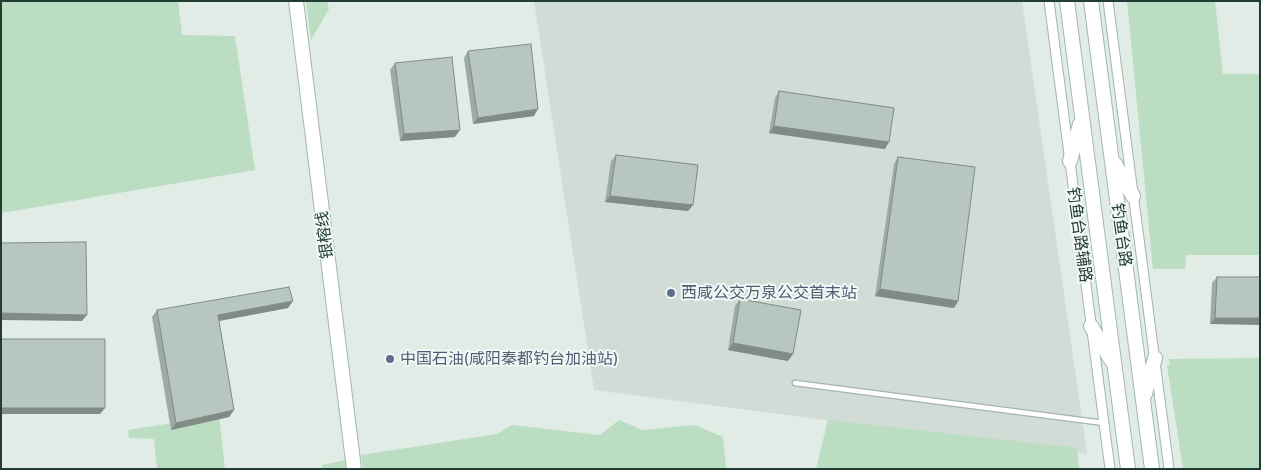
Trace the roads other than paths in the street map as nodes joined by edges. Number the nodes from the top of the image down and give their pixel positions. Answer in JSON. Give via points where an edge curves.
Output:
{"nodes":[{"id":1,"x":296,"y":1,"type":"edge"},
{"id":2,"x":1048,"y":1,"type":"edge"},
{"id":3,"x":1067,"y":1,"type":"edge"},
{"id":4,"x":1091,"y":1,"type":"edge"},
{"id":5,"x":1108,"y":1,"type":"edge"},
{"id":6,"x":1098,"y":56,"type":"junction"},
{"id":7,"x":1074,"y":60,"type":"junction"},
{"id":8,"x":1082,"y":119,"type":"junction"},
{"id":9,"x":1111,"y":158,"type":"junction"},
{"id":10,"x":1070,"y":161,"type":"junction"},
{"id":11,"x":1133,"y":196,"type":"junction"},
{"id":12,"x":1091,"y":326,"type":"junction"},
{"id":13,"x":1155,"y":358,"type":"junction"},
{"id":14,"x":1114,"y":365,"type":"junction"},
{"id":15,"x":795,"y":383,"type":"dead end"},
{"id":16,"x":1143,"y":402,"type":"junction"},
{"id":17,"x":1104,"y":424,"type":"junction"},
{"id":18,"x":1146,"y":425,"type":"junction"},
{"id":19,"x":1122,"y":429,"type":"junction"},
{"id":20,"x":354,"y":469,"type":"edge"},
{"id":21,"x":1110,"y":469,"type":"edge"},
{"id":22,"x":1128,"y":469,"type":"edge"},
{"id":23,"x":1152,"y":469,"type":"edge"},
{"id":24,"x":1169,"y":469,"type":"edge"}],
"edges":[{"from":1,"to":20,"type":"main road","name":"银榕线"},
{"from":2,"to":10,"type":"street","name":"钓鱼台路辅路"},
{"from":3,"to":7,"type":"main road","name":"钓鱼台路"},
{"from":4,"to":6,"type":"main road","name":"钓鱼台路"},
{"from":5,"to":11,"type":"street"},
{"from":6,"to":7,"type":"main road"},
{"from":6,"to":9,"type":"main road","name":"钓鱼台路"},
{"from":7,"to":8,"type":"main road","name":"钓鱼台路"},
{"from":8,"to":10,"type":"main road"},
{"from":8,"to":14,"type":"main road","name":"钓鱼台路"},
{"from":9,"to":11,"type":"main road"},
{"from":9,"to":16,"type":"main road","name":"钓鱼台路"},
{"from":10,"to":12,"type":"street","name":"钓鱼台路辅路"},
{"from":11,"to":13,"type":"street"},
{"from":12,"to":14,"type":"main road"},
{"from":12,"to":17,"type":"street","name":"钓鱼台路辅路"},
{"from":13,"to":16,"type":"main road"},
{"from":13,"to":24,"type":"street"},
{"from":14,"to":19,"type":"main road","name":"钓鱼台路"},
{"from":15,"to":17,"type":"lane"},
{"from":16,"to":18,"type":"main road","name":"钓鱼台路"},
{"from":17,"to":21,"type":"street","name":"钓鱼台路辅路"},
{"from":18,"to":19,"type":"main road"},
{"from":18,"to":23,"type":"main road","name":"钓鱼台路"},
{"from":19,"to":22,"type":"main road","name":"钓鱼台路"}]}
